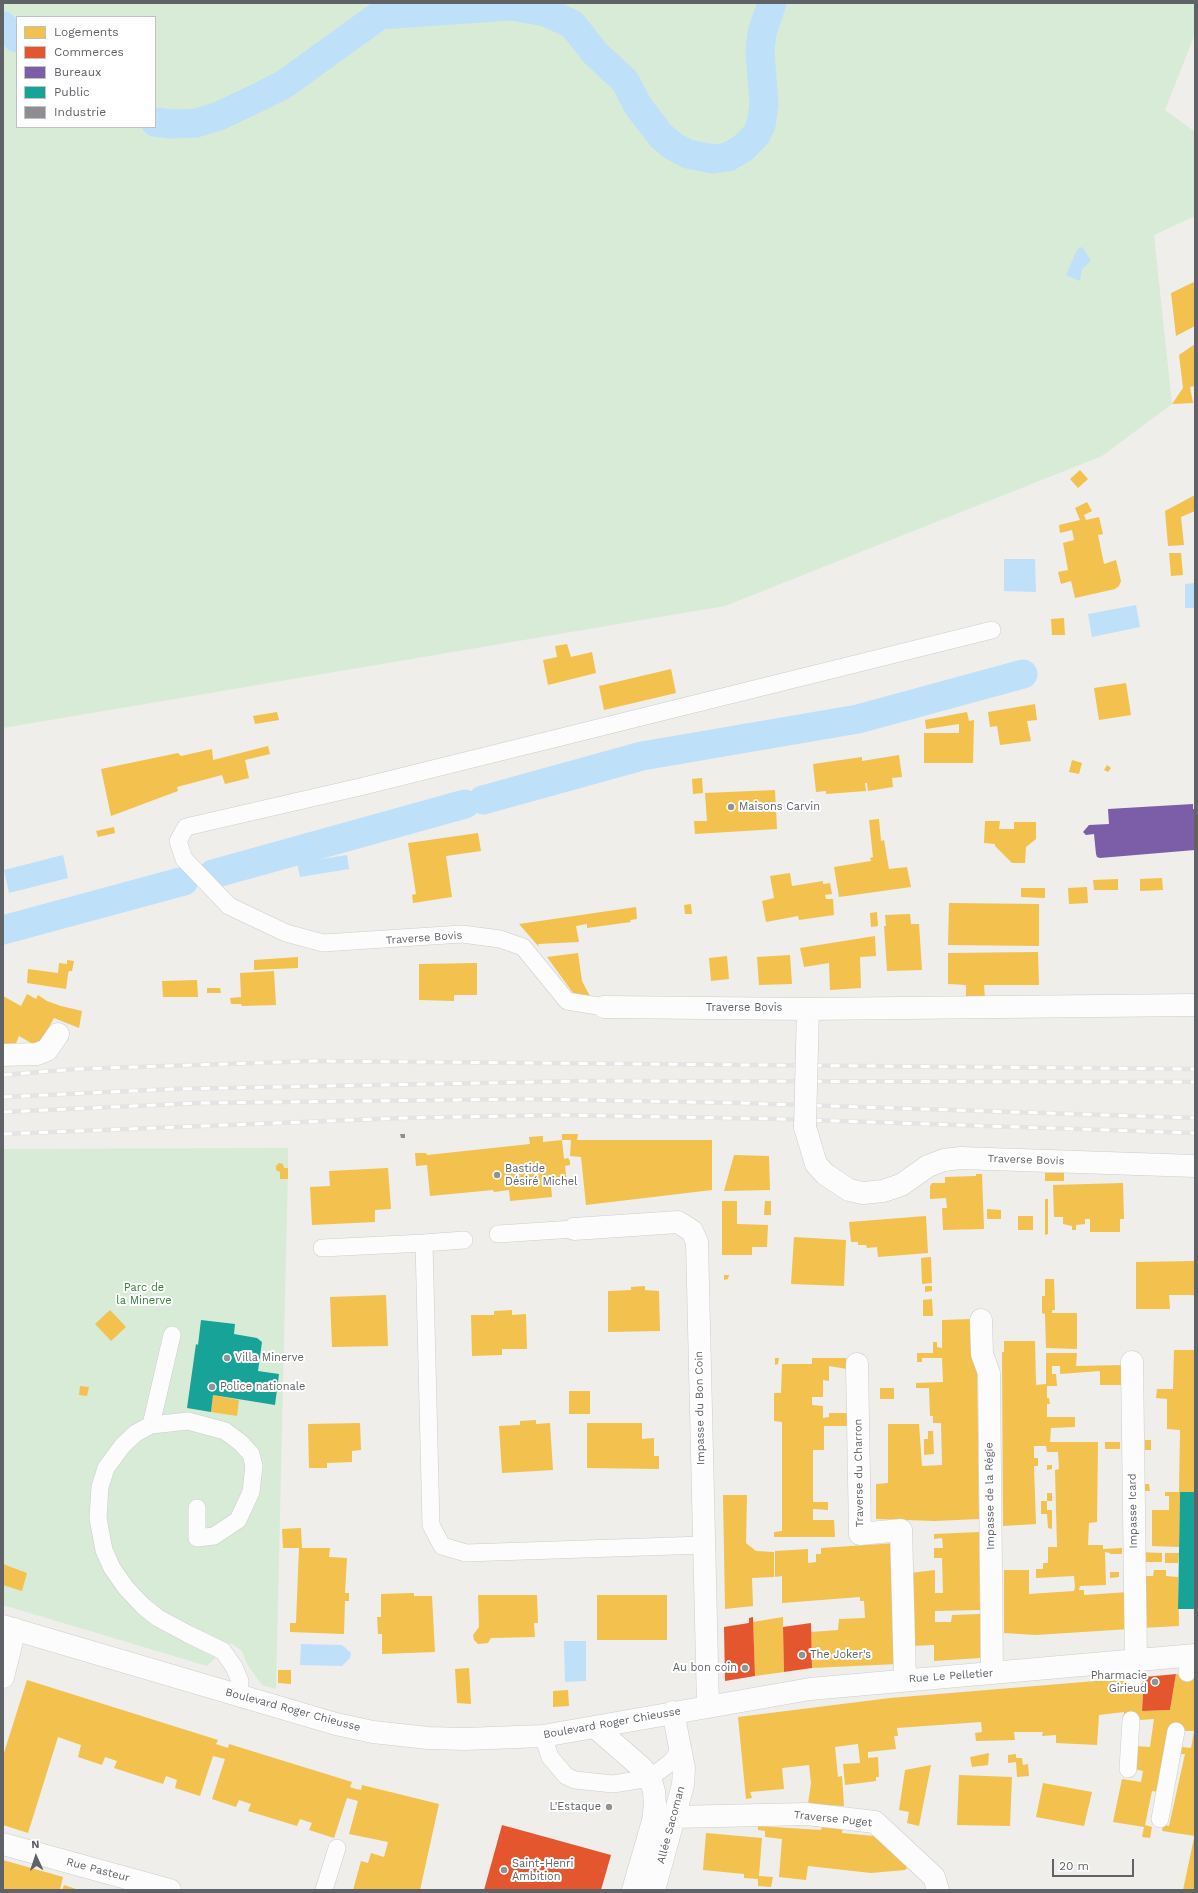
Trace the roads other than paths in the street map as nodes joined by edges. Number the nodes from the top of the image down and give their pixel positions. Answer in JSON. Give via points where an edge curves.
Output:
{"nodes":[{"id":1,"x":992,"y":630,"type":"dead end"},
{"id":2,"x":1195,"y":1005,"type":"edge"},
{"id":3,"x":604,"y":1007,"type":"joint"},
{"id":4,"x":808,"y":1009,"type":"junction"},
{"id":5,"x":58,"y":1034,"type":"dead end"},
{"id":6,"x":3,"y":1055,"type":"edge"},
{"id":7,"x":1195,"y":1166,"type":"edge"},
{"id":8,"x":574,"y":1229,"type":"joint"},
{"id":9,"x":498,"y":1234,"type":"dead end"},
{"id":10,"x":464,"y":1240,"type":"dead end"},
{"id":11,"x":424,"y":1243,"type":"junction"},
{"id":12,"x":322,"y":1248,"type":"dead end"},
{"id":13,"x":981,"y":1320,"type":"dead end"},
{"id":14,"x":172,"y":1335,"type":"dead end"},
{"id":15,"x":1132,"y":1362,"type":"dead end"},
{"id":16,"x":857,"y":1364,"type":"dead end"},
{"id":17,"x":151,"y":1425,"type":"junction"},
{"id":18,"x":197,"y":1508,"type":"dead end"},
{"id":19,"x":703,"y":1544,"type":"junction"},
{"id":20,"x":9,"y":1628,"type":"edge"},
{"id":21,"x":1191,"y":1661,"type":"edge"},
{"id":22,"x":1135,"y":1669,"type":"junction"},
{"id":23,"x":992,"y":1673,"type":"junction"},
{"id":24,"x":3,"y":1677,"type":"edge"},
{"id":25,"x":905,"y":1679,"type":"junction"},
{"id":26,"x":238,"y":1696,"type":"junction"},
{"id":27,"x":708,"y":1706,"type":"junction"},
{"id":28,"x":673,"y":1712,"type":"junction"},
{"id":29,"x":1131,"y":1720,"type":"dead end"},
{"id":30,"x":595,"y":1727,"type":"junction"},
{"id":31,"x":1176,"y":1731,"type":"dead end"},
{"id":32,"x":543,"y":1736,"type":"junction"},
{"id":33,"x":681,"y":1749,"type":"junction"},
{"id":34,"x":1128,"y":1769,"type":"dead end"},
{"id":35,"x":650,"y":1778,"type":"junction"},
{"id":36,"x":674,"y":1817,"type":"junction"},
{"id":37,"x":1160,"y":1819,"type":"dead end"},
{"id":38,"x":3,"y":1844,"type":"edge"},
{"id":39,"x":337,"y":1848,"type":"dead end"},
{"id":40,"x":170,"y":1890,"type":"edge"},
{"id":41,"x":324,"y":1890,"type":"edge"},
{"id":42,"x":633,"y":1890,"type":"edge"},
{"id":43,"x":654,"y":1890,"type":"edge"},
{"id":44,"x":938,"y":1890,"type":"edge"}],
"edges":[{"from":1,"to":3,"type":"lane","name":"Traverse Bovis","via":[[372,784],[186,827],[178,841],[184,859],[229,906],[286,933],[323,943],[462,934],[500,938],[523,947],[567,1001]]},
{"from":2,"to":4,"type":"street","name":"Traverse Bovis"},
{"from":3,"to":4,"type":"street","name":"Traverse Bovis"},
{"from":4,"to":7,"type":"street","name":"Traverse Bovis","bridge":true,"via":[[805,1127],[816,1164],[825,1174],[848,1190],[863,1193],[883,1191],[901,1185],[928,1166],[944,1160],[961,1158]]},
{"from":5,"to":6,"type":"street","via":[[47,1050],[37,1054]]},
{"from":8,"to":9,"type":"lane"},
{"from":8,"to":19,"type":"street","name":"Impasse du Bon Coin","via":[[678,1222],[692,1231],[696,1242]]},
{"from":10,"to":11,"type":"lane"},
{"from":11,"to":12,"type":"lane"},
{"from":11,"to":19,"type":"lane","via":[[430,1525],[442,1546],[466,1553]]},
{"from":13,"to":23,"type":"street","name":"Impasse de la Régie","via":[[982,1354],[989,1373]]},
{"from":14,"to":17,"type":"lane"},
{"from":15,"to":22,"type":"street","name":"Impasse Icard"},
{"from":16,"to":25,"type":"street","name":"Traverse du Charron","via":[[860,1534],[901,1530]]},
{"from":17,"to":18,"type":"lane","via":[[188,1422],[225,1432],[251,1454],[254,1466],[251,1492],[238,1520],[214,1536],[197,1538]]},
{"from":17,"to":26,"type":"lane","via":[[136,1433],[123,1445],[106,1468],[100,1487],[98,1518],[104,1550],[119,1578],[143,1606],[158,1618],[223,1651],[240,1681]]},
{"from":19,"to":27,"type":"street","name":"Impasse du Bon Coin"},
{"from":20,"to":24,"type":"street"},
{"from":20,"to":26,"type":"street","name":"Boulevard Roger Chieusse"},
{"from":21,"to":22,"type":"street","name":"Rue Le Pelletier"},
{"from":22,"to":23,"type":"street","name":"Rue Le Pelletier"},
{"from":23,"to":25,"type":"street","name":"Rue Le Pelletier"},
{"from":25,"to":27,"type":"street","name":"Rue Le Pelletier","via":[[810,1689]]},
{"from":26,"to":32,"type":"street","name":"Boulevard Roger Chieusse","via":[[373,1732],[465,1739]]},
{"from":27,"to":28,"type":"street","name":"Boulevard Roger Chieusse"},
{"from":28,"to":30,"type":"street","name":"Boulevard Roger Chieusse"},
{"from":28,"to":33,"type":"street","name":"Allée Sacoman"},
{"from":29,"to":34,"type":"lane"},
{"from":30,"to":32,"type":"street","name":"Boulevard Roger Chieusse"},
{"from":30,"to":35,"type":"street"},
{"from":31,"to":37,"type":"lane"},
{"from":32,"to":35,"type":"lane","via":[[550,1757],[566,1776],[575,1780],[612,1784]]},
{"from":33,"to":35,"type":"lane","via":[[671,1762]]},
{"from":33,"to":36,"type":"street","name":"Allée Sacoman","via":[[683,1785]]},
{"from":35,"to":42,"type":"street","name":"Allée Sacoman","via":[[655,1805]]},
{"from":36,"to":43,"type":"street","name":"Allée Sacoman"},
{"from":36,"to":44,"type":"street","name":"Traverse Puget","via":[[807,1814],[875,1822],[934,1877]]},
{"from":38,"to":40,"type":"street","name":"Rue Pasteur"},
{"from":39,"to":41,"type":"lane"}]}
